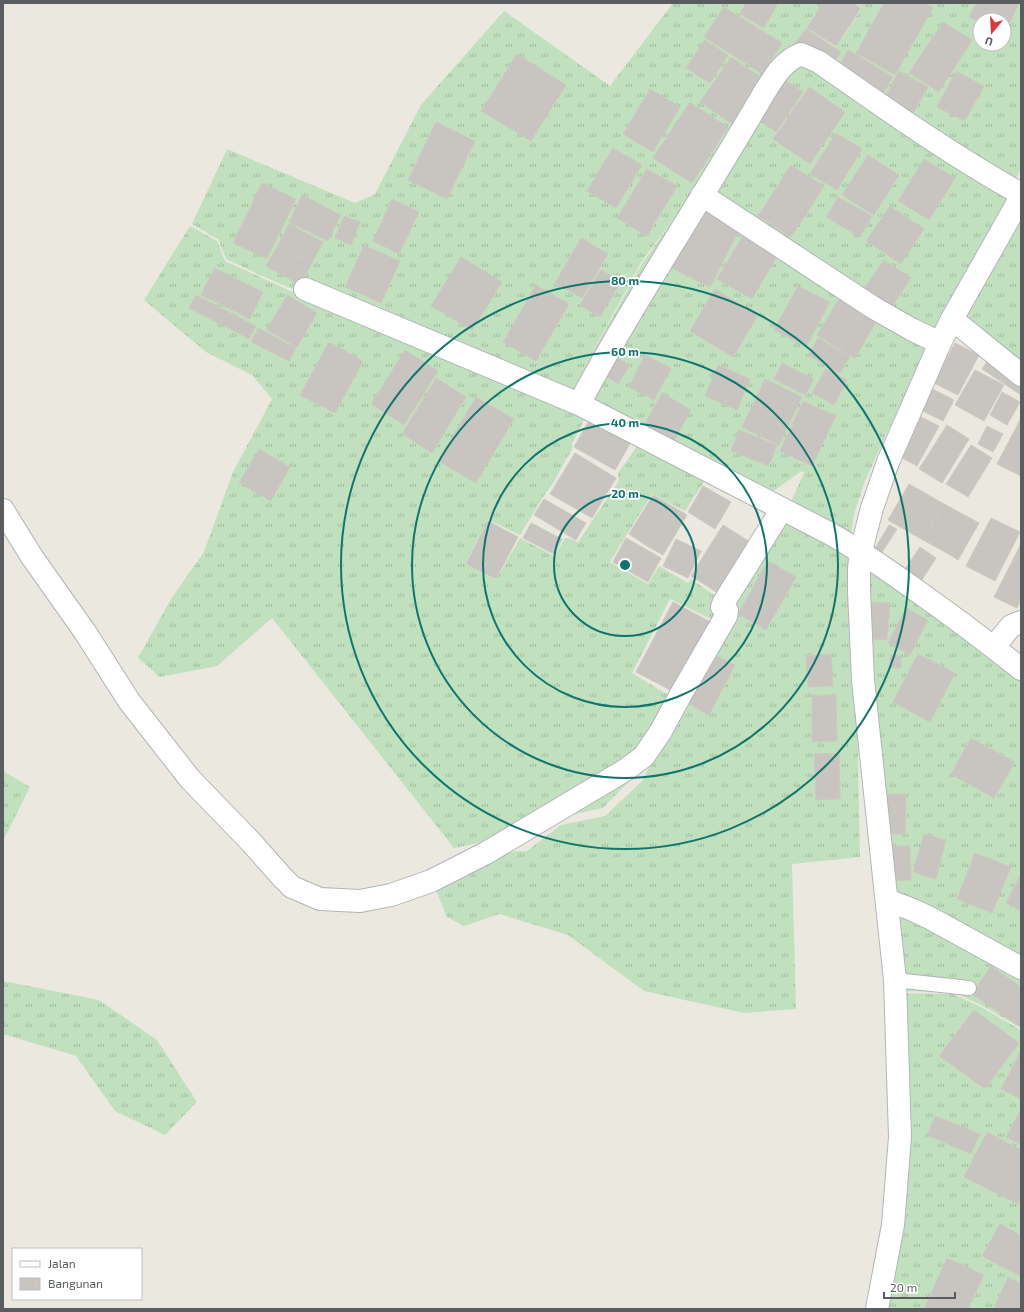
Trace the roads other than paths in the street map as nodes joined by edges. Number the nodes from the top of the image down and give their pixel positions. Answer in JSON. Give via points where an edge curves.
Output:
{"nodes":[{"id":1,"x":1014,"y":191,"type":"edge"},
{"id":2,"x":702,"y":195,"type":"junction"},
{"id":3,"x":305,"y":289,"type":"dead end"},
{"id":4,"x":952,"y":319,"type":"junction"},
{"id":5,"x":926,"y":336,"type":"junction"},
{"id":6,"x":1021,"y":375,"type":"edge"},
{"id":7,"x":579,"y":404,"type":"junction"},
{"id":8,"x":3,"y":510,"type":"edge"},
{"id":9,"x":782,"y":510,"type":"junction"},
{"id":10,"x":846,"y":543,"type":"junction"},
{"id":11,"x":1021,"y":622,"type":"edge"},
{"id":12,"x":994,"y":647,"type":"junction"},
{"id":13,"x":1021,"y":669,"type":"edge"},
{"id":14,"x":887,"y":900,"type":"junction"},
{"id":15,"x":1021,"y":968,"type":"edge"},
{"id":16,"x":895,"y":980,"type":"junction"},
{"id":17,"x":969,"y":988,"type":"dead end"},
{"id":18,"x":877,"y":1309,"type":"edge"}],
"edges":[{"from":1,"to":2,"type":"street","via":[[914,128],[819,62],[801,54],[793,57],[778,73]]},
{"from":1,"to":4,"type":"street"},
{"from":2,"to":5,"type":"street","via":[[874,308]]},
{"from":2,"to":7,"type":"street","via":[[608,349]]},
{"from":3,"to":7,"type":"street"},
{"from":4,"to":5,"type":"street"},
{"from":4,"to":6,"type":"street"},
{"from":5,"to":10,"type":"street","via":[[872,508]]},
{"from":7,"to":9,"type":"street"},
{"from":8,"to":9,"type":"street","via":[[129,702],[190,779],[292,887],[320,899],[360,901],[390,895],[432,881],[556,812],[644,756],[661,732],[726,616],[727,611],[722,607],[724,602]]},
{"from":9,"to":10,"type":"street"},
{"from":10,"to":12,"type":"street"},
{"from":10,"to":14,"type":"street","via":[[859,568],[863,680]]},
{"from":11,"to":12,"type":"street","via":[[1011,626]]},
{"from":12,"to":13,"type":"street"},
{"from":14,"to":15,"type":"street","via":[[930,918]]},
{"from":14,"to":16,"type":"street"},
{"from":16,"to":17,"type":"lane"},
{"from":16,"to":18,"type":"street","via":[[900,1137],[893,1225]]}]}
